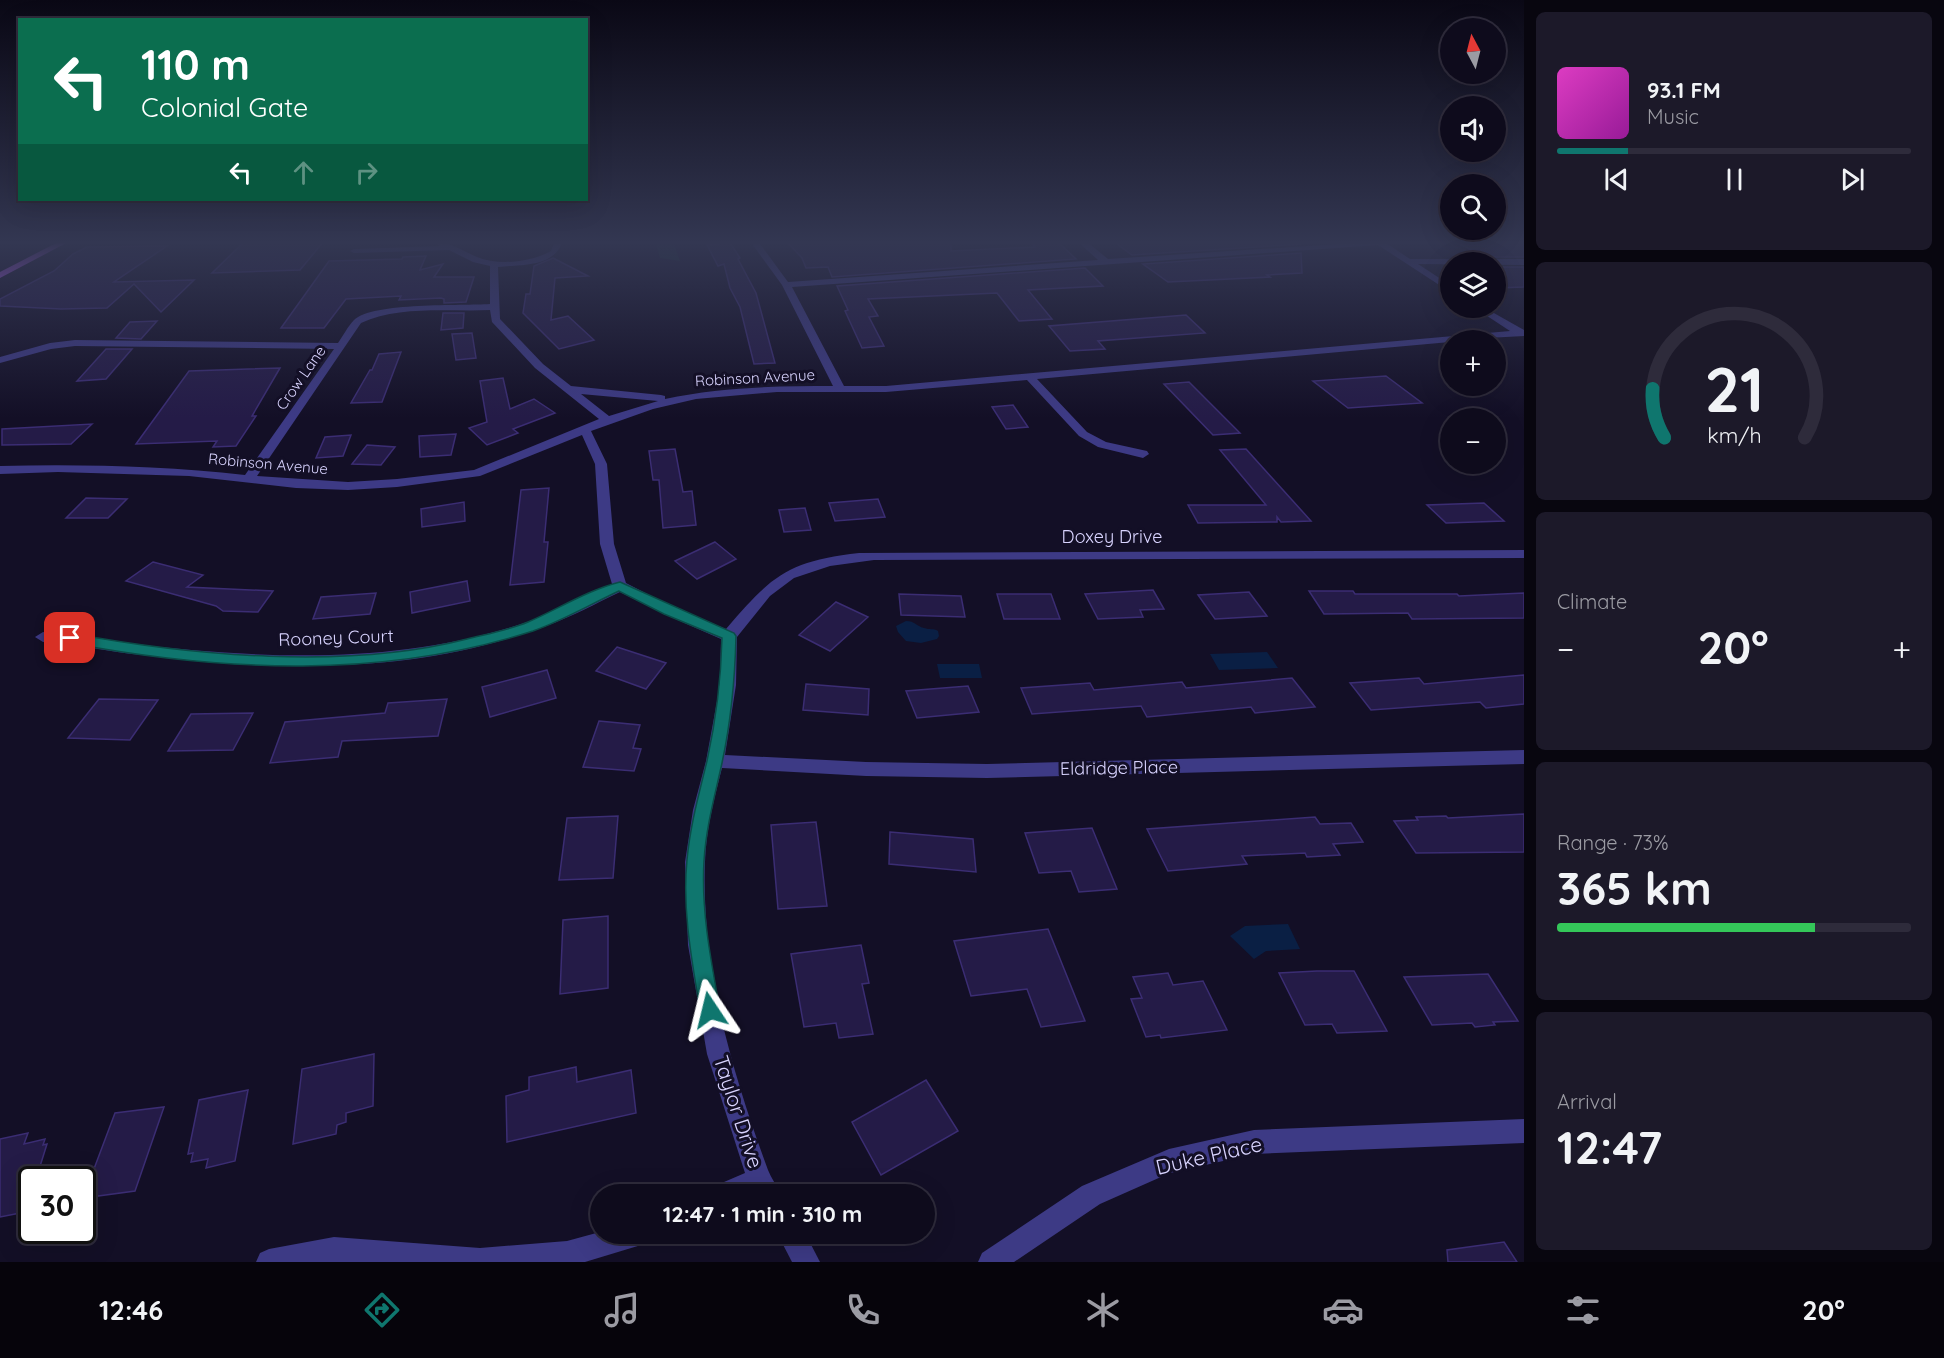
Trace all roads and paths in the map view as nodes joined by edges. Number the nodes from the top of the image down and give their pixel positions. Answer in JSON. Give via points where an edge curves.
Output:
{"nodes":[{"id":1,"x":495,"y":300,"type":"edge"},
{"id":2,"x":794,"y":300,"type":"edge"},
{"id":3,"x":495,"y":307,"type":"junction"},
{"id":4,"x":1496,"y":318,"type":"edge"},
{"id":5,"x":1522,"y":334,"type":"edge"},
{"id":6,"x":342,"y":346,"type":"junction"},
{"id":7,"x":0,"y":360,"type":"edge"},
{"id":8,"x":1029,"y":376,"type":"junction"},
{"id":9,"x":567,"y":388,"type":"junction"},
{"id":10,"x":840,"y":389,"type":"junction"},
{"id":11,"x":679,"y":398,"type":"junction"},
{"id":12,"x":607,"y":420,"type":"junction"},
{"id":13,"x":585,"y":429,"type":"junction"},
{"id":14,"x":1143,"y":454,"type":"dead end"},
{"id":15,"x":0,"y":470,"type":"edge"},
{"id":16,"x":249,"y":478,"type":"junction"},
{"id":17,"x":1524,"y":554,"type":"edge"},
{"id":18,"x":620,"y":586,"type":"junction"},
{"id":19,"x":729,"y":636,"type":"junction"},
{"id":20,"x":42,"y":637,"type":"dead end"},
{"id":21,"x":1524,"y":757,"type":"edge"},
{"id":22,"x":715,"y":761,"type":"junction"},
{"id":23,"x":1524,"y":1131,"type":"edge"},
{"id":24,"x":763,"y":1184,"type":"edge"},
{"id":25,"x":603,"y":1244,"type":"edge"},
{"id":26,"x":796,"y":1244,"type":"edge"},
{"id":27,"x":269,"y":1262,"type":"edge"},
{"id":28,"x":807,"y":1262,"type":"edge"},
{"id":29,"x":991,"y":1262,"type":"edge"}],
"edges":[{"from":1,"to":3,"type":"street"},
{"from":2,"to":10,"type":"street"},
{"from":3,"to":6,"type":"street","name":"Crow Lane","via":[[369,315],[358,321]]},
{"from":3,"to":9,"type":"street","via":[[495,320],[513,341]]},
{"from":4,"to":5,"type":"street"},
{"from":5,"to":8,"type":"street","name":"Robinson Avenue"},
{"from":6,"to":7,"type":"street","via":[[75,343]]},
{"from":6,"to":16,"type":"street","name":"Crow Lane"},
{"from":8,"to":10,"type":"street","name":"Robinson Avenue","via":[[886,389]]},
{"from":8,"to":14,"type":"street","via":[[1083,434],[1102,445]]},
{"from":9,"to":11,"type":"street"},
{"from":9,"to":12,"type":"street"},
{"from":10,"to":11,"type":"street","name":"Robinson Avenue","via":[[740,391]]},
{"from":11,"to":12,"type":"street","name":"Robinson Avenue"},
{"from":12,"to":13,"type":"street","name":"Robinson Avenue"},
{"from":13,"to":16,"type":"street","name":"Robinson Avenue","via":[[503,464],[439,480],[348,486]]},
{"from":13,"to":18,"type":"street","via":[[601,464],[607,544]]},
{"from":15,"to":16,"type":"street","name":"Robinson Avenue","via":[[189,472]]},
{"from":17,"to":19,"type":"street","name":"Doxey Drive","via":[[834,559],[782,580],[765,593]]},
{"from":18,"to":19,"type":"street"},
{"from":18,"to":20,"type":"street","name":"Rooney Court","via":[[530,627],[464,645],[379,659],[252,660]]},
{"from":19,"to":22,"type":"street","name":"Taylor Drive","via":[[728,685]]},
{"from":21,"to":22,"type":"street","name":"Eldridge Place","via":[[987,771]]},
{"from":22,"to":24,"type":"street","name":"Taylor Drive","via":[[702,810],[695,861],[698,945],[718,1054]]},
{"from":23,"to":29,"type":"street","name":"Duke Place","via":[[1254,1142],[1169,1161],[1091,1196]]},
{"from":25,"to":27,"type":"street","via":[[567,1254],[480,1261],[334,1250]]},
{"from":26,"to":28,"type":"street"}]}
